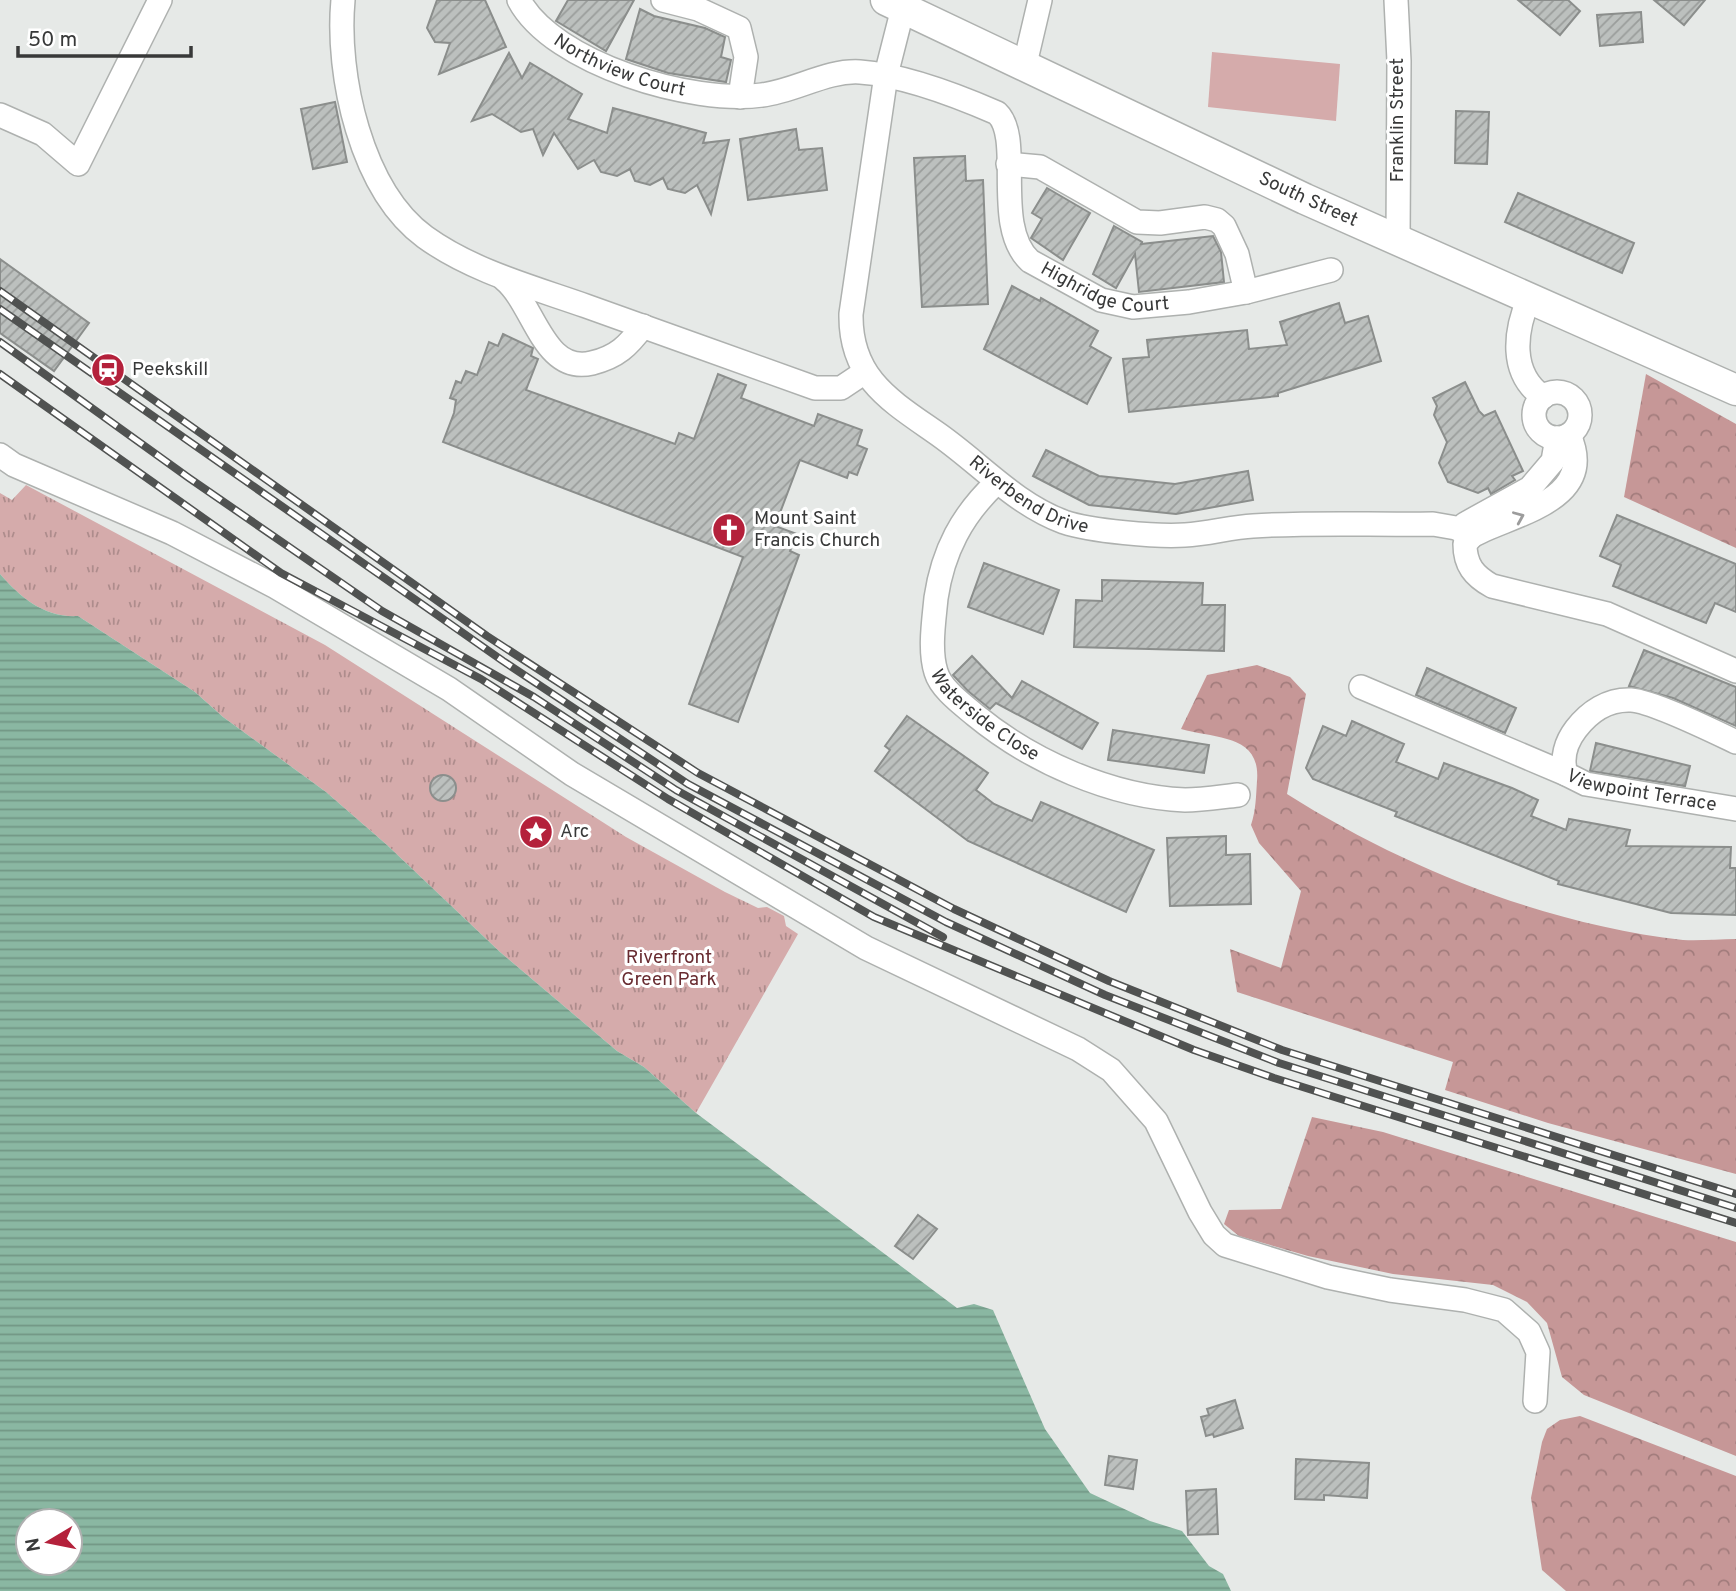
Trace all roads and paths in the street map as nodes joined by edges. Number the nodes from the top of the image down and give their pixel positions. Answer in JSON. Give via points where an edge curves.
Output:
{"nodes":[{"id":1,"x":159,"y":0,"type":"edge"},
{"id":2,"x":343,"y":0,"type":"edge"},
{"id":3,"x":519,"y":0,"type":"edge"},
{"id":4,"x":663,"y":0,"type":"edge"},
{"id":5,"x":1040,"y":0,"type":"edge"},
{"id":6,"x":1396,"y":0,"type":"edge"},
{"id":7,"x":895,"y":4,"type":"edge"},
{"id":8,"x":1024,"y":68,"type":"junction"},
{"id":9,"x":886,"y":75,"type":"junction"},
{"id":10,"x":740,"y":97,"type":"junction"},
{"id":11,"x":0,"y":115,"type":"edge"},
{"id":12,"x":1008,"y":164,"type":"junction"},
{"id":13,"x":1398,"y":240,"type":"junction"},
{"id":14,"x":1331,"y":270,"type":"dead end"},
{"id":15,"x":499,"y":275,"type":"junction"},
{"id":16,"x":1246,"y":292,"type":"junction"},
{"id":17,"x":1529,"y":298,"type":"junction"},
{"id":18,"x":643,"y":326,"type":"junction"},
{"id":19,"x":865,"y":372,"type":"junction"},
{"id":20,"x":1736,"y":390,"type":"edge"},
{"id":21,"x":1543,"y":397,"type":"junction"},
{"id":22,"x":1563,"y":437,"type":"junction"},
{"id":23,"x":0,"y":456,"type":"edge"},
{"id":24,"x":996,"y":483,"type":"junction"},
{"id":25,"x":1464,"y":532,"type":"junction"},
{"id":26,"x":1736,"y":671,"type":"edge"},
{"id":27,"x":1361,"y":687,"type":"dead end"},
{"id":28,"x":1736,"y":742,"type":"edge"},
{"id":29,"x":1566,"y":774,"type":"junction"},
{"id":30,"x":1238,"y":795,"type":"dead end"},
{"id":31,"x":1736,"y":809,"type":"edge"},
{"id":32,"x":1535,"y":1401,"type":"dead end"}],
"edges":[{"from":1,"to":11,"type":"street","via":[[78,164],[43,134]]},
{"from":2,"to":15,"type":"street","via":[[343,40],[354,117],[371,165],[393,205],[425,237]]},
{"from":3,"to":10,"type":"street","name":"Northview Court","via":[[536,25],[594,60],[700,93]]},
{"from":4,"to":10,"type":"street","via":[[698,9],[739,28],[746,57]]},
{"from":5,"to":8,"type":"street"},
{"from":6,"to":13,"type":"street","name":"Franklin Street"},
{"from":7,"to":8,"type":"street","name":"South Street"},
{"from":7,"to":9,"type":"street","name":"Riverbend Drive"},
{"from":8,"to":13,"type":"street","name":"South Street"},
{"from":9,"to":10,"type":"street","name":"Northview Court","via":[[847,72],[778,93]]},
{"from":9,"to":12,"type":"street","name":"Highridge Court","via":[[998,113],[1006,128]]},
{"from":9,"to":19,"type":"street","name":"Riverbend Drive","via":[[851,314],[853,348]]},
{"from":12,"to":16,"type":"street","via":[[1040,167],[1137,222],[1217,220],[1237,254]]},
{"from":12,"to":16,"type":"street","name":"Highridge Court","via":[[1019,251],[1101,300],[1133,307]]},
{"from":13,"to":17,"type":"street","name":"South Street"},
{"from":14,"to":16,"type":"street","name":"Highridge Court"},
{"from":15,"to":18,"type":"street"},
{"from":15,"to":18,"type":"street","via":[[516,288],[553,353],[566,362],[587,365],[612,357],[624,350]]},
{"from":17,"to":20,"type":"street","name":"South Street"},
{"from":17,"to":21,"type":"street","via":[[1517,338],[1518,353],[1526,379]]},
{"from":18,"to":19,"type":"street","via":[[816,388],[841,388]]},
{"from":19,"to":24,"type":"street","name":"Riverbend Drive","via":[[891,401],[973,458]]},
{"from":21,"to":22,"type":"street","via":[[1536,404],[1535,423],[1548,436]]},
{"from":21,"to":22,"type":"street","via":[[1559,392],[1577,404],[1579,422]]},
{"from":22,"to":25,"type":"street","via":[[1553,461],[1530,488]]},
{"from":23,"to":32,"type":"street","via":[[172,533],[276,587],[449,689],[572,774],[866,948],[1078,1049],[1111,1070],[1156,1121],[1200,1212],[1225,1245],[1328,1277],[1504,1310],[1529,1332],[1538,1352]]},
{"from":24,"to":25,"type":"street","name":"Riverbend Drive","via":[[1064,522],[1090,528],[1183,536],[1252,526],[1433,524]]},
{"from":24,"to":30,"type":"street","name":"Waterside Close","via":[[959,526],[941,573],[934,635],[940,680],[1000,734],[1072,772],[1156,796],[1185,800]]},
{"from":25,"to":26,"type":"street","via":[[1467,562],[1478,578],[1492,586],[1607,614]]},
{"from":27,"to":29,"type":"street"},
{"from":28,"to":29,"type":"street","name":"Viewpoint Terrace","via":[[1639,702],[1610,704],[1595,709],[1570,737],[1564,757]]},
{"from":29,"to":31,"type":"street","name":"Viewpoint Terrace","via":[[1586,784]]}]}
